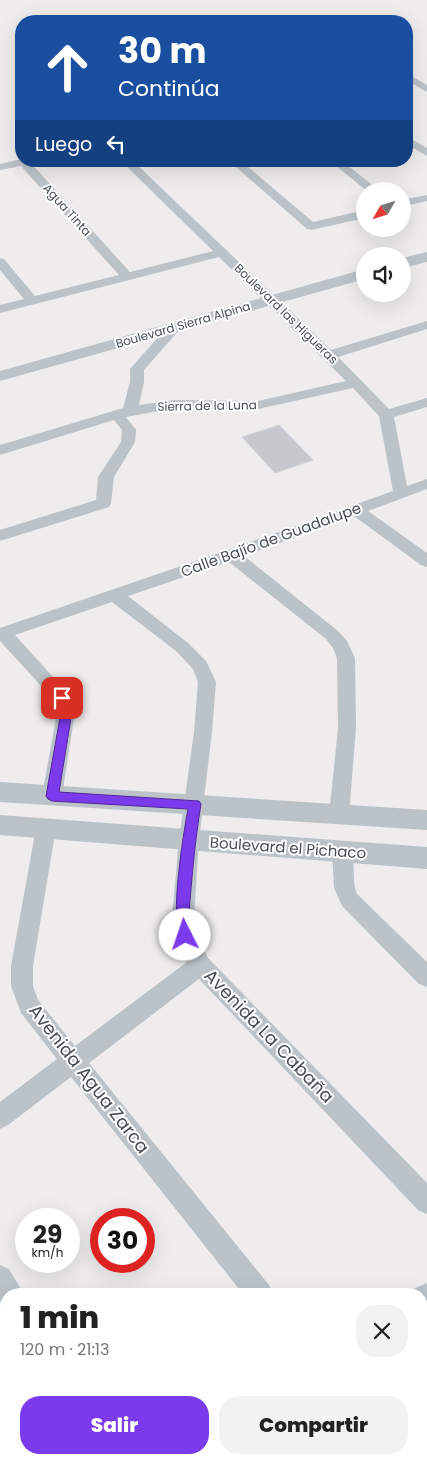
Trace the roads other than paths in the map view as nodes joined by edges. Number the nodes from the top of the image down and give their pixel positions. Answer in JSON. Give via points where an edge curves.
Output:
{"nodes":[{"id":1,"x":420,"y":72,"type":"dead end"},
{"id":2,"x":413,"y":74,"type":"edge"},
{"id":3,"x":413,"y":80,"type":"edge"},
{"id":4,"x":427,"y":89,"type":"edge"},
{"id":5,"x":413,"y":144,"type":"edge"},
{"id":6,"x":427,"y":154,"type":"edge"},
{"id":7,"x":15,"y":163,"type":"edge"},
{"id":8,"x":0,"y":167,"type":"edge"},
{"id":9,"x":29,"y":167,"type":"edge"},
{"id":10,"x":132,"y":167,"type":"edge"},
{"id":11,"x":241,"y":167,"type":"edge"},
{"id":12,"x":343,"y":167,"type":"edge"},
{"id":13,"x":362,"y":182,"type":"edge"},
{"id":14,"x":427,"y":198,"type":"edge"},
{"id":15,"x":411,"y":202,"type":"edge"},
{"id":16,"x":356,"y":216,"type":"edge"},
{"id":17,"x":222,"y":252,"type":"junction"},
{"id":18,"x":427,"y":257,"type":"edge"},
{"id":19,"x":411,"y":261,"type":"edge"},
{"id":20,"x":0,"y":262,"type":"edge"},
{"id":21,"x":127,"y":276,"type":"junction"},
{"id":22,"x":356,"y":276,"type":"edge"},
{"id":23,"x":32,"y":300,"type":"junction"},
{"id":24,"x":271,"y":300,"type":"junction"},
{"id":25,"x":0,"y":309,"type":"edge"},
{"id":26,"x":427,"y":325,"type":"edge"},
{"id":27,"x":174,"y":328,"type":"junction"},
{"id":28,"x":329,"y":355,"type":"junction"},
{"id":29,"x":0,"y":376,"type":"edge"},
{"id":30,"x":357,"y":383,"type":"junction"},
{"id":31,"x":427,"y":402,"type":"edge"},
{"id":32,"x":124,"y":413,"type":"junction"},
{"id":33,"x":386,"y":415,"type":"junction"},
{"id":34,"x":0,"y":450,"type":"edge"},
{"id":35,"x":427,"y":484,"type":"edge"},
{"id":36,"x":401,"y":493,"type":"junction"},
{"id":37,"x":355,"y":510,"type":"junction"},
{"id":38,"x":0,"y":536,"type":"edge"},
{"id":39,"x":231,"y":555,"type":"junction"},
{"id":40,"x":422,"y":557,"type":"edge"},
{"id":41,"x":427,"y":570,"type":"edge"},
{"id":42,"x":115,"y":595,"type":"junction"},
{"id":43,"x":2,"y":634,"type":"edge"},
{"id":44,"x":0,"y":792,"type":"edge"},
{"id":45,"x":52,"y":796,"type":"junction"},
{"id":46,"x":195,"y":804,"type":"junction"},
{"id":47,"x":339,"y":816,"type":"junction"},
{"id":48,"x":427,"y":820,"type":"edge"},
{"id":49,"x":0,"y":825,"type":"edge"},
{"id":50,"x":46,"y":828,"type":"junction"},
{"id":51,"x":189,"y":840,"type":"junction"},
{"id":52,"x":342,"y":852,"type":"junction"},
{"id":53,"x":427,"y":858,"type":"edge"},
{"id":54,"x":200,"y":965,"type":"junction"},
{"id":55,"x":427,"y":977,"type":"edge"},
{"id":56,"x":72,"y":1062,"type":"junction"},
{"id":57,"x":0,"y":1118,"type":"edge"},
{"id":58,"x":427,"y":1201,"type":"edge"},
{"id":59,"x":255,"y":1288,"type":"edge"}],
"edges":[{"from":1,"to":2,"type":"street"},
{"from":3,"to":4,"type":"street"},
{"from":5,"to":6,"type":"street"},
{"from":7,"to":8,"type":"street","name":"Agua Tinta"},
{"from":9,"to":21,"type":"street","name":"Agua Tinta"},
{"from":10,"to":17,"type":"street","name":"Boulevard las Higueras"},
{"from":11,"to":16,"type":"street","via":[[311,226]]},
{"from":12,"to":13,"type":"street"},
{"from":14,"to":15,"type":"street"},
{"from":17,"to":21,"type":"street"},
{"from":17,"to":24,"type":"street","name":"Boulevard las Higueras"},
{"from":18,"to":19,"type":"street"},
{"from":20,"to":23,"type":"street"},
{"from":21,"to":23,"type":"street"},
{"from":22,"to":24,"type":"street","name":"Boulevard Sierra Alpina"},
{"from":23,"to":25,"type":"street"},
{"from":24,"to":27,"type":"street","name":"Boulevard Sierra Alpina"},
{"from":24,"to":28,"type":"street","name":"Boulevard las Higueras"},
{"from":26,"to":28,"type":"street"},
{"from":27,"to":29,"type":"street","name":"Boulevard Sierra Alpina"},
{"from":27,"to":32,"type":"street","via":[[137,369],[137,382]]},
{"from":28,"to":30,"type":"street","name":"Boulevard las Higueras"},
{"from":30,"to":32,"type":"street","name":"Sierra de la Luna","via":[[258,405],[175,404]]},
{"from":30,"to":33,"type":"street","name":"Boulevard las Higueras"},
{"from":31,"to":33,"type":"street"},
{"from":32,"to":34,"type":"street","name":"Sierra de la Luna"},
{"from":32,"to":38,"type":"street","via":[[129,430],[128,442],[106,477],[103,503]]},
{"from":33,"to":36,"type":"street"},
{"from":35,"to":36,"type":"street","name":"Calle Bajío de Guadalupe"},
{"from":36,"to":37,"type":"street","name":"Calle Bajío de Guadalupe"},
{"from":37,"to":39,"type":"street","name":"Calle Bajío de Guadalupe"},
{"from":37,"to":40,"type":"street"},
{"from":39,"to":42,"type":"street","name":"Calle Bajío de Guadalupe"},
{"from":39,"to":47,"type":"street","via":[[341,645],[346,658],[347,728]]},
{"from":40,"to":41,"type":"street"},
{"from":42,"to":43,"type":"street","name":"Calle Bajío de Guadalupe"},
{"from":42,"to":46,"type":"street","via":[[182,646],[200,666],[207,682]]},
{"from":43,"to":45,"type":"street","via":[[62,698],[66,712]]},
{"from":44,"to":45,"type":"street"},
{"from":45,"to":46,"type":"street"},
{"from":46,"to":47,"type":"street"},
{"from":46,"to":51,"type":"street","name":"Avenida La Cabaña"},
{"from":47,"to":48,"type":"street"},
{"from":49,"to":50,"type":"street","name":"Boulevard el Pichaco"},
{"from":50,"to":51,"type":"street","name":"Boulevard el Pichaco"},
{"from":50,"to":56,"type":"street","name":"Avenida Agua Zarca","via":[[30,912],[22,986],[29,1006]]},
{"from":51,"to":52,"type":"street","name":"Boulevard el Pichaco"},
{"from":51,"to":54,"type":"street","name":"Avenida La Cabaña","via":[[183,916],[185,935]]},
{"from":52,"to":53,"type":"street","name":"Boulevard el Pichaco"},
{"from":52,"to":55,"type":"street","via":[[344,888],[349,900]]},
{"from":54,"to":56,"type":"street"},
{"from":54,"to":58,"type":"street","name":"Avenida La Cabaña"},
{"from":56,"to":57,"type":"street"},
{"from":56,"to":59,"type":"street","name":"Avenida Agua Zarca"}]}
